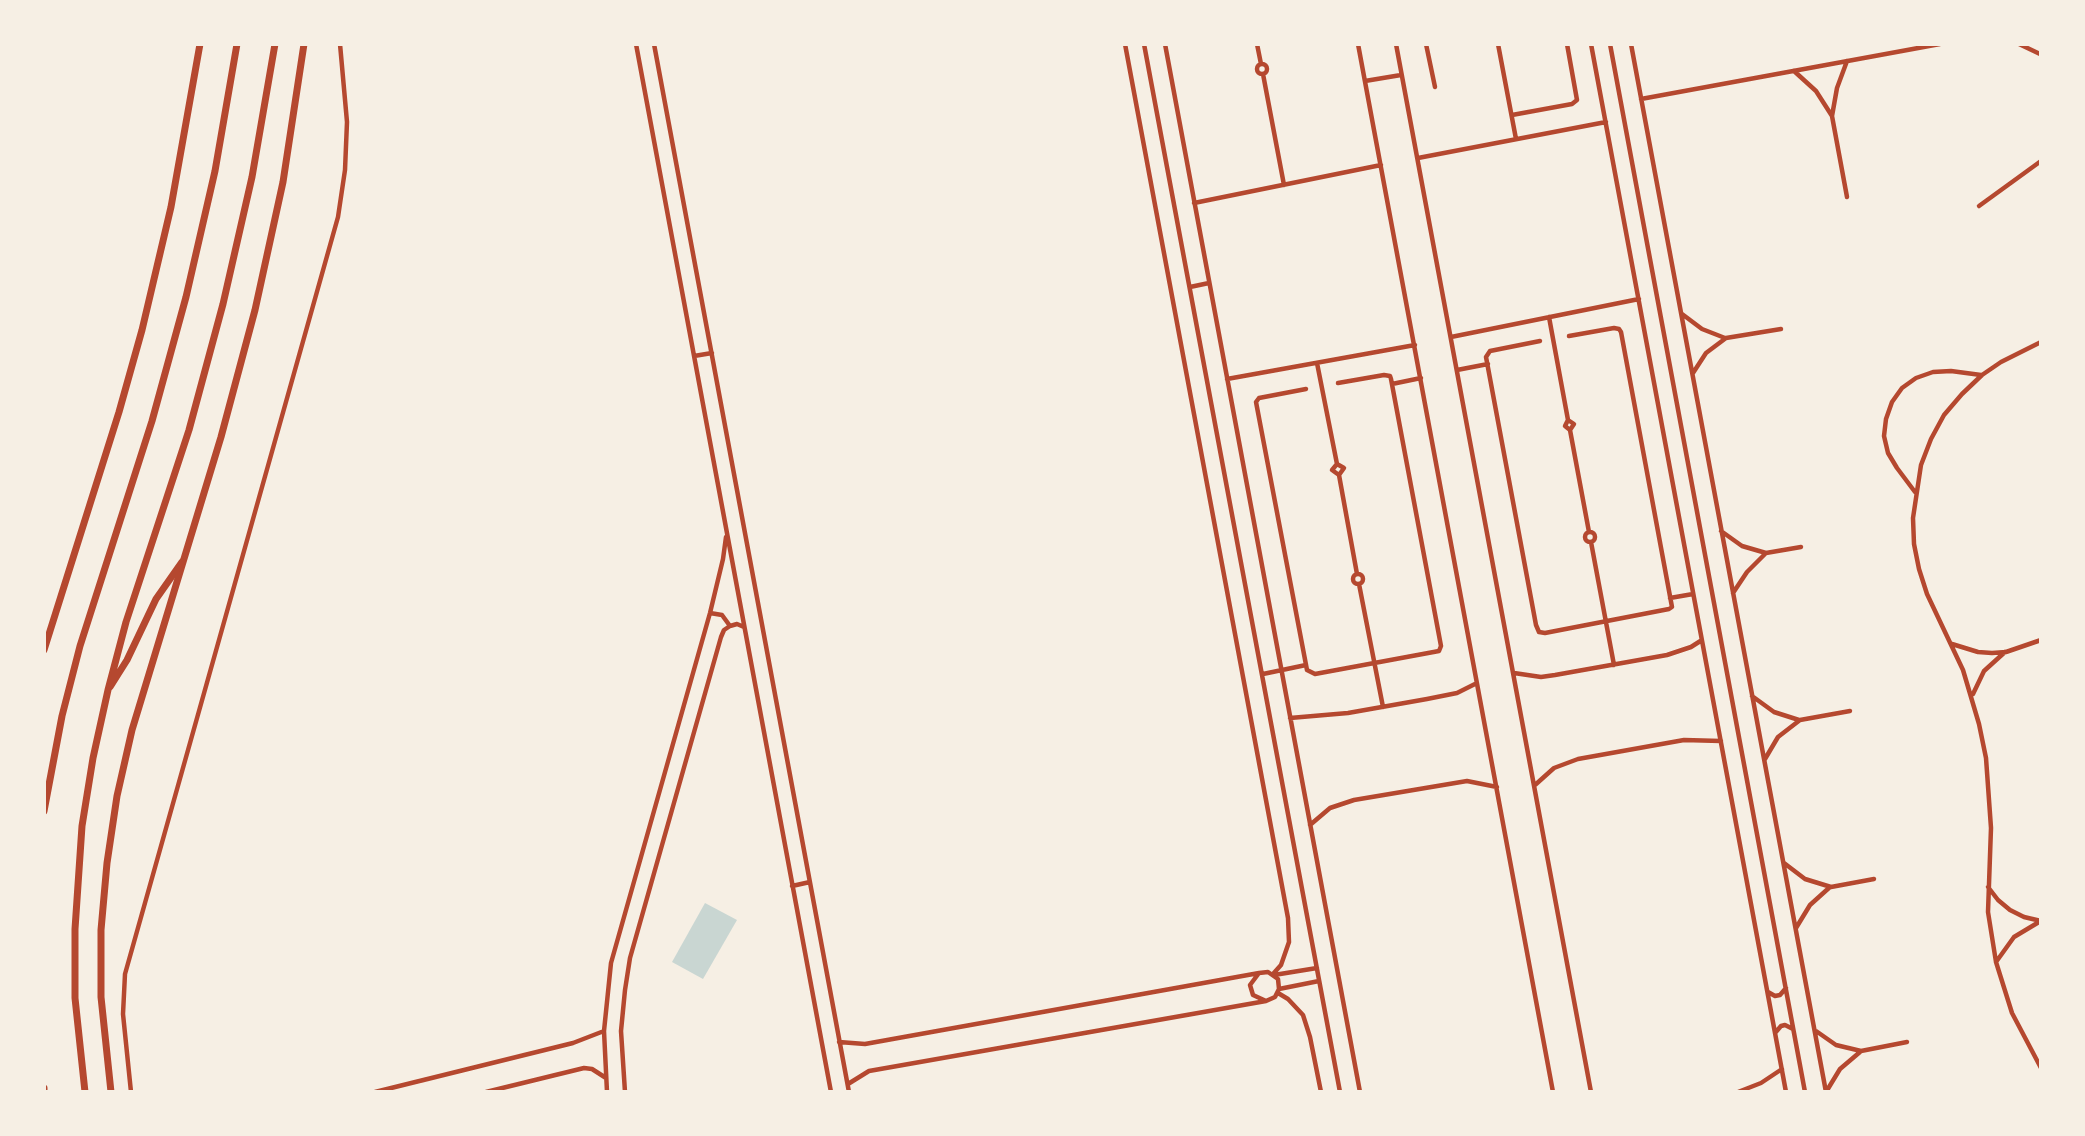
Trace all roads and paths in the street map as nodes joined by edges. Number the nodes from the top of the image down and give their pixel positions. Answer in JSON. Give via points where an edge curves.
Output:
{"nodes":[{"id":1,"x":200,"y":44,"type":"edge"},
{"id":2,"x":237,"y":44,"type":"edge"},
{"id":3,"x":275,"y":44,"type":"edge"},
{"id":4,"x":304,"y":44,"type":"edge"},
{"id":5,"x":340,"y":44,"type":"edge"},
{"id":6,"x":636,"y":44,"type":"edge"},
{"id":7,"x":654,"y":44,"type":"edge"},
{"id":8,"x":1125,"y":44,"type":"edge"},
{"id":9,"x":1144,"y":44,"type":"edge"},
{"id":10,"x":1165,"y":44,"type":"edge"},
{"id":11,"x":1257,"y":44,"type":"edge"},
{"id":12,"x":1359,"y":44,"type":"edge"},
{"id":13,"x":1396,"y":44,"type":"edge"},
{"id":14,"x":1426,"y":44,"type":"edge"},
{"id":15,"x":1498,"y":44,"type":"edge"},
{"id":16,"x":1567,"y":44,"type":"edge"},
{"id":17,"x":1591,"y":44,"type":"edge"},
{"id":18,"x":1610,"y":44,"type":"edge"},
{"id":19,"x":1631,"y":44,"type":"edge"},
{"id":20,"x":1940,"y":44,"type":"edge"},
{"id":21,"x":2018,"y":44,"type":"edge"},
{"id":22,"x":2030,"y":44,"type":"edge"},
{"id":23,"x":2041,"y":55,"type":"edge"},
{"id":24,"x":1847,"y":61,"type":"junction"},
{"id":25,"x":1794,"y":71,"type":"junction"},
{"id":26,"x":1401,"y":75,"type":"junction"},
{"id":27,"x":1365,"y":81,"type":"junction"},
{"id":28,"x":1434,"y":87,"type":"dead end"},
{"id":29,"x":1641,"y":99,"type":"junction"},
{"id":30,"x":1511,"y":115,"type":"junction"},
{"id":31,"x":1832,"y":116,"type":"junction"},
{"id":32,"x":1606,"y":122,"type":"junction"},
{"id":33,"x":1516,"y":139,"type":"junction"},
{"id":34,"x":1418,"y":158,"type":"junction"},
{"id":35,"x":2041,"y":161,"type":"edge"},
{"id":36,"x":1381,"y":165,"type":"junction"},
{"id":37,"x":1284,"y":185,"type":"junction"},
{"id":38,"x":1847,"y":197,"type":"dead end"},
{"id":39,"x":1194,"y":203,"type":"junction"},
{"id":40,"x":1979,"y":206,"type":"dead end"},
{"id":41,"x":1209,"y":284,"type":"junction"},
{"id":42,"x":1190,"y":287,"type":"junction"},
{"id":43,"x":1639,"y":299,"type":"junction"},
{"id":44,"x":1681,"y":313,"type":"junction"},
{"id":45,"x":1549,"y":317,"type":"junction"},
{"id":46,"x":1781,"y":329,"type":"dead end"},
{"id":47,"x":1569,"y":336,"type":"dead end"},
{"id":48,"x":1451,"y":337,"type":"junction"},
{"id":49,"x":1726,"y":338,"type":"junction"},
{"id":50,"x":1540,"y":341,"type":"dead end"},
{"id":51,"x":2041,"y":342,"type":"edge"},
{"id":52,"x":1415,"y":345,"type":"junction"},
{"id":53,"x":712,"y":353,"type":"junction"},
{"id":54,"x":694,"y":356,"type":"junction"},
{"id":55,"x":1317,"y":363,"type":"junction"},
{"id":56,"x":1488,"y":364,"type":"junction"},
{"id":57,"x":1457,"y":370,"type":"junction"},
{"id":58,"x":1692,"y":374,"type":"junction"},
{"id":59,"x":1982,"y":375,"type":"junction"},
{"id":60,"x":1421,"y":378,"type":"junction"},
{"id":61,"x":1227,"y":379,"type":"junction"},
{"id":62,"x":1338,"y":383,"type":"dead end"},
{"id":63,"x":1392,"y":383,"type":"junction"},
{"id":64,"x":1306,"y":388,"type":"dead end"},
{"id":65,"x":1916,"y":492,"type":"junction"},
{"id":66,"x":726,"y":530,"type":"junction"},
{"id":67,"x":1721,"y":531,"type":"junction"},
{"id":68,"x":1801,"y":547,"type":"dead end"},
{"id":69,"x":1766,"y":554,"type":"junction"},
{"id":70,"x":182,"y":562,"type":"junction"},
{"id":71,"x":1733,"y":593,"type":"junction"},
{"id":72,"x":1693,"y":594,"type":"junction"},
{"id":73,"x":1670,"y":598,"type":"junction"},
{"id":74,"x":710,"y":613,"type":"junction"},
{"id":75,"x":1606,"y":621,"type":"junction"},
{"id":76,"x":730,"y":626,"type":"junction"},
{"id":77,"x":744,"y":626,"type":"junction"},
{"id":78,"x":1702,"y":640,"type":"junction"},
{"id":79,"x":2041,"y":640,"type":"edge"},
{"id":80,"x":1952,"y":644,"type":"junction"},
{"id":81,"x":44,"y":650,"type":"edge"},
{"id":82,"x":2006,"y":652,"type":"junction"},
{"id":83,"x":1374,"y":663,"type":"junction"},
{"id":84,"x":1614,"y":665,"type":"junction"},
{"id":85,"x":1306,"y":666,"type":"junction"},
{"id":86,"x":1281,"y":670,"type":"junction"},
{"id":87,"x":1262,"y":674,"type":"junction"},
{"id":88,"x":1514,"y":674,"type":"junction"},
{"id":89,"x":1477,"y":683,"type":"junction"},
{"id":90,"x":108,"y":691,"type":"junction"},
{"id":91,"x":1752,"y":696,"type":"junction"},
{"id":92,"x":1972,"y":696,"type":"junction"},
{"id":93,"x":1383,"y":707,"type":"junction"},
{"id":94,"x":1850,"y":711,"type":"dead end"},
{"id":95,"x":1290,"y":718,"type":"junction"},
{"id":96,"x":1800,"y":720,"type":"junction"},
{"id":97,"x":1721,"y":741,"type":"junction"},
{"id":98,"x":1764,"y":761,"type":"junction"},
{"id":99,"x":1535,"y":786,"type":"junction"},
{"id":100,"x":1497,"y":787,"type":"junction"},
{"id":101,"x":44,"y":811,"type":"edge"},
{"id":102,"x":1310,"y":825,"type":"junction"},
{"id":103,"x":1783,"y":863,"type":"junction"},
{"id":104,"x":1874,"y":879,"type":"dead end"},
{"id":105,"x":810,"y":882,"type":"junction"},
{"id":106,"x":792,"y":886,"type":"junction"},
{"id":107,"x":1831,"y":887,"type":"junction"},
{"id":108,"x":1988,"y":887,"type":"junction"},
{"id":109,"x":2041,"y":921,"type":"edge"},
{"id":110,"x":1795,"y":929,"type":"junction"},
{"id":111,"x":1996,"y":962,"type":"junction"},
{"id":112,"x":1317,"y":968,"type":"junction"},
{"id":113,"x":1258,"y":973,"type":"junction"},
{"id":114,"x":1274,"y":975,"type":"junction"},
{"id":115,"x":1320,"y":981,"type":"junction"},
{"id":116,"x":1786,"y":988,"type":"junction"},
{"id":117,"x":1279,"y":991,"type":"junction"},
{"id":118,"x":1768,"y":992,"type":"junction"},
{"id":119,"x":1266,"y":1001,"type":"junction"},
{"id":120,"x":1793,"y":1029,"type":"junction"},
{"id":121,"x":1814,"y":1030,"type":"junction"},
{"id":122,"x":604,"y":1031,"type":"junction"},
{"id":123,"x":1775,"y":1033,"type":"junction"},
{"id":124,"x":839,"y":1042,"type":"junction"},
{"id":125,"x":1907,"y":1042,"type":"dead end"},
{"id":126,"x":1861,"y":1051,"type":"junction"},
{"id":127,"x":2041,"y":1068,"type":"edge"},
{"id":128,"x":1782,"y":1069,"type":"junction"},
{"id":129,"x":606,"y":1078,"type":"junction"},
{"id":130,"x":847,"y":1084,"type":"junction"},
{"id":131,"x":394,"y":1090,"type":"edge"},
{"id":132,"x":85,"y":1092,"type":"edge"},
{"id":133,"x":111,"y":1092,"type":"edge"},
{"id":134,"x":131,"y":1092,"type":"edge"},
{"id":135,"x":375,"y":1092,"type":"edge"},
{"id":136,"x":486,"y":1092,"type":"edge"},
{"id":137,"x":607,"y":1092,"type":"edge"},
{"id":138,"x":625,"y":1092,"type":"edge"},
{"id":139,"x":831,"y":1092,"type":"edge"},
{"id":140,"x":849,"y":1092,"type":"edge"},
{"id":141,"x":1321,"y":1092,"type":"edge"},
{"id":142,"x":1340,"y":1092,"type":"edge"},
{"id":143,"x":1360,"y":1092,"type":"edge"},
{"id":144,"x":1553,"y":1092,"type":"edge"},
{"id":145,"x":1591,"y":1092,"type":"edge"},
{"id":146,"x":1738,"y":1092,"type":"edge"},
{"id":147,"x":1786,"y":1092,"type":"edge"},
{"id":148,"x":1805,"y":1092,"type":"edge"},
{"id":149,"x":1826,"y":1092,"type":"edge"}],
"edges":[{"from":1,"to":81,"type":"highway","via":[[182,155],[145,320]]},
{"from":2,"to":101,"type":"highway","via":[[213,182],[186,297],[80,646]]},
{"from":3,"to":90,"type":"highway","via":[[247,199],[213,346]]},
{"from":4,"to":70,"type":"highway","via":[[283,182],[255,310]]},
{"from":5,"to":134,"type":"street","via":[[348,122],[338,217],[125,974],[123,1014]]},
{"from":6,"to":54,"type":"street"},
{"from":7,"to":53,"type":"street"},
{"from":8,"to":114,"type":"street","via":[[1288,919],[1289,942]]},
{"from":9,"to":42,"type":"street"},
{"from":10,"to":39,"type":"street"},
{"from":11,"to":37,"type":"street","via":[[1266,68],[1263,74]]},
{"from":12,"to":27,"type":"street"},
{"from":13,"to":26,"type":"street"},
{"from":14,"to":28,"type":"street"},
{"from":15,"to":30,"type":"street"},
{"from":16,"to":30,"type":"street","via":[[1575,102]]},
{"from":17,"to":32,"type":"street"},
{"from":18,"to":116,"type":"street"},
{"from":19,"to":29,"type":"street"},
{"from":20,"to":24,"type":"street"},
{"from":21,"to":23,"type":"street"},
{"from":22,"to":23,"type":"street"},
{"from":24,"to":25,"type":"street"},
{"from":24,"to":31,"type":"street"},
{"from":25,"to":29,"type":"street"},
{"from":25,"to":31,"type":"street","via":[[1816,91]]},
{"from":26,"to":27,"type":"street"},
{"from":26,"to":34,"type":"street"},
{"from":27,"to":36,"type":"street"},
{"from":29,"to":44,"type":"street"},
{"from":30,"to":33,"type":"street"},
{"from":31,"to":38,"type":"street"},
{"from":32,"to":33,"type":"street"},
{"from":32,"to":43,"type":"street"},
{"from":33,"to":34,"type":"street"},
{"from":34,"to":48,"type":"street"},
{"from":35,"to":40,"type":"street"},
{"from":36,"to":37,"type":"street"},
{"from":36,"to":52,"type":"street"},
{"from":37,"to":39,"type":"street"},
{"from":39,"to":41,"type":"street"},
{"from":41,"to":42,"type":"street"},
{"from":41,"to":61,"type":"street"},
{"from":42,"to":87,"type":"street"},
{"from":43,"to":45,"type":"street"},
{"from":43,"to":72,"type":"street"},
{"from":44,"to":49,"type":"street","via":[[1702,329]]},
{"from":44,"to":58,"type":"street"},
{"from":45,"to":48,"type":"street"},
{"from":45,"to":75,"type":"street","via":[[1568,420],[1574,424],[1570,430],[1589,532],[1585,537],[1591,542]]},
{"from":46,"to":49,"type":"street"},
{"from":47,"to":73,"type":"street","via":[[1614,328],[1621,332]]},
{"from":48,"to":57,"type":"street"},
{"from":49,"to":58,"type":"street","via":[[1706,353]]},
{"from":50,"to":56,"type":"street","via":[[1490,351]]},
{"from":51,"to":59,"type":"street"},
{"from":52,"to":55,"type":"street"},
{"from":52,"to":60,"type":"street"},
{"from":53,"to":54,"type":"street"},
{"from":53,"to":105,"type":"street"},
{"from":54,"to":66,"type":"street"},
{"from":55,"to":61,"type":"street"},
{"from":55,"to":83,"type":"street","via":[[1337,464],[1344,468],[1339,475],[1357,574],[1363,578],[1359,584]]},
{"from":56,"to":57,"type":"street"},
{"from":56,"to":75,"type":"street","via":[[1537,629],[1545,633]]},
{"from":57,"to":88,"type":"street"},
{"from":58,"to":67,"type":"street"},
{"from":59,"to":65,"type":"street","via":[[1944,415],[1926,452]]},
{"from":59,"to":65,"type":"street","via":[[1933,372],[1902,388],[1892,402],[1884,436],[1888,453]]},
{"from":60,"to":63,"type":"street"},
{"from":60,"to":89,"type":"street"},
{"from":61,"to":86,"type":"street"},
{"from":62,"to":63,"type":"street","via":[[1387,375]]},
{"from":63,"to":83,"type":"street","via":[[1441,648]]},
{"from":64,"to":85,"type":"street","via":[[1256,402]]},
{"from":65,"to":80,"type":"street","via":[[1914,544],[1919,569]]},
{"from":66,"to":74,"type":"street"},
{"from":66,"to":77,"type":"street"},
{"from":67,"to":69,"type":"street","via":[[1742,546]]},
{"from":67,"to":71,"type":"street"},
{"from":68,"to":69,"type":"street"},
{"from":69,"to":71,"type":"street"},
{"from":70,"to":90,"type":"highway","via":[[156,599]]},
{"from":70,"to":133,"type":"highway","via":[[132,730],[110,841],[101,964]]},
{"from":71,"to":91,"type":"street"},
{"from":72,"to":73,"type":"street"},
{"from":72,"to":78,"type":"street"},
{"from":73,"to":75,"type":"street","via":[[1669,609]]},
{"from":74,"to":76,"type":"street","via":[[722,615]]},
{"from":74,"to":122,"type":"street","via":[[613,953]]},
{"from":75,"to":84,"type":"street"},
{"from":76,"to":77,"type":"street"},
{"from":76,"to":138,"type":"street","via":[[721,637],[630,958],[621,1031]]},
{"from":77,"to":106,"type":"street"},
{"from":78,"to":84,"type":"street","via":[[1679,652]]},
{"from":78,"to":97,"type":"street"},
{"from":79,"to":82,"type":"street"},
{"from":80,"to":82,"type":"street","via":[[1978,652]]},
{"from":80,"to":92,"type":"street"},
{"from":82,"to":92,"type":"street","via":[[1984,671]]},
{"from":83,"to":85,"type":"street","via":[[1315,674]]},
{"from":83,"to":93,"type":"street"},
{"from":84,"to":88,"type":"street","via":[[1555,676]]},
{"from":85,"to":86,"type":"street"},
{"from":86,"to":87,"type":"street"},
{"from":86,"to":95,"type":"street"},
{"from":87,"to":112,"type":"street"},
{"from":88,"to":99,"type":"street"},
{"from":89,"to":93,"type":"street","via":[[1457,693]]},
{"from":89,"to":100,"type":"street"},
{"from":90,"to":132,"type":"highway","via":[[87,792],[76,895],[75,998]]},
{"from":91,"to":96,"type":"street","via":[[1774,712]]},
{"from":91,"to":98,"type":"street"},
{"from":92,"to":108,"type":"street","via":[[1990,790]]},
{"from":93,"to":95,"type":"street"},
{"from":94,"to":96,"type":"street"},
{"from":95,"to":102,"type":"street"},
{"from":96,"to":98,"type":"street","via":[[1778,737]]},
{"from":97,"to":99,"type":"street","via":[[1684,740],[1564,762]]},
{"from":97,"to":118,"type":"street"},
{"from":98,"to":103,"type":"street"},
{"from":99,"to":145,"type":"street"},
{"from":100,"to":102,"type":"street","via":[[1452,782],[1354,800],[1330,808]]},
{"from":100,"to":144,"type":"street"},
{"from":102,"to":143,"type":"street"},
{"from":103,"to":107,"type":"street","via":[[1805,879]]},
{"from":103,"to":110,"type":"street"},
{"from":104,"to":107,"type":"street"},
{"from":105,"to":106,"type":"street"},
{"from":105,"to":124,"type":"street"},
{"from":106,"to":139,"type":"street"},
{"from":107,"to":110,"type":"street","via":[[1810,905]]},
{"from":108,"to":109,"type":"street","via":[[2010,910]]},
{"from":108,"to":111,"type":"street"},
{"from":109,"to":111,"type":"street","via":[[2014,937]]},
{"from":110,"to":121,"type":"street"},
{"from":111,"to":127,"type":"street","via":[[2012,1013]]},
{"from":112,"to":114,"type":"street"},
{"from":112,"to":115,"type":"street"},
{"from":113,"to":114,"type":"street"},
{"from":113,"to":119,"type":"street","via":[[1251,990]]},
{"from":113,"to":124,"type":"street","via":[[865,1044]]},
{"from":114,"to":117,"type":"street"},
{"from":115,"to":117,"type":"street"},
{"from":115,"to":142,"type":"street"},
{"from":116,"to":118,"type":"street","via":[[1780,995]]},
{"from":116,"to":120,"type":"street"},
{"from":117,"to":119,"type":"street"},
{"from":117,"to":141,"type":"street","via":[[1303,1015]]},
{"from":118,"to":123,"type":"street"},
{"from":119,"to":130,"type":"street","via":[[869,1071]]},
{"from":120,"to":123,"type":"street","via":[[1781,1026]]},
{"from":120,"to":148,"type":"street"},
{"from":121,"to":126,"type":"street","via":[[1836,1045]]},
{"from":121,"to":149,"type":"street"},
{"from":122,"to":129,"type":"street"},
{"from":122,"to":131,"type":"street"},
{"from":123,"to":128,"type":"street"},
{"from":124,"to":130,"type":"street"},
{"from":125,"to":126,"type":"street"},
{"from":126,"to":149,"type":"street","via":[[1840,1069]]},
{"from":128,"to":146,"type":"street"},
{"from":128,"to":147,"type":"street"},
{"from":129,"to":136,"type":"street","via":[[584,1068]]},
{"from":129,"to":137,"type":"street"},
{"from":130,"to":140,"type":"street"},
{"from":131,"to":135,"type":"street"}]}
